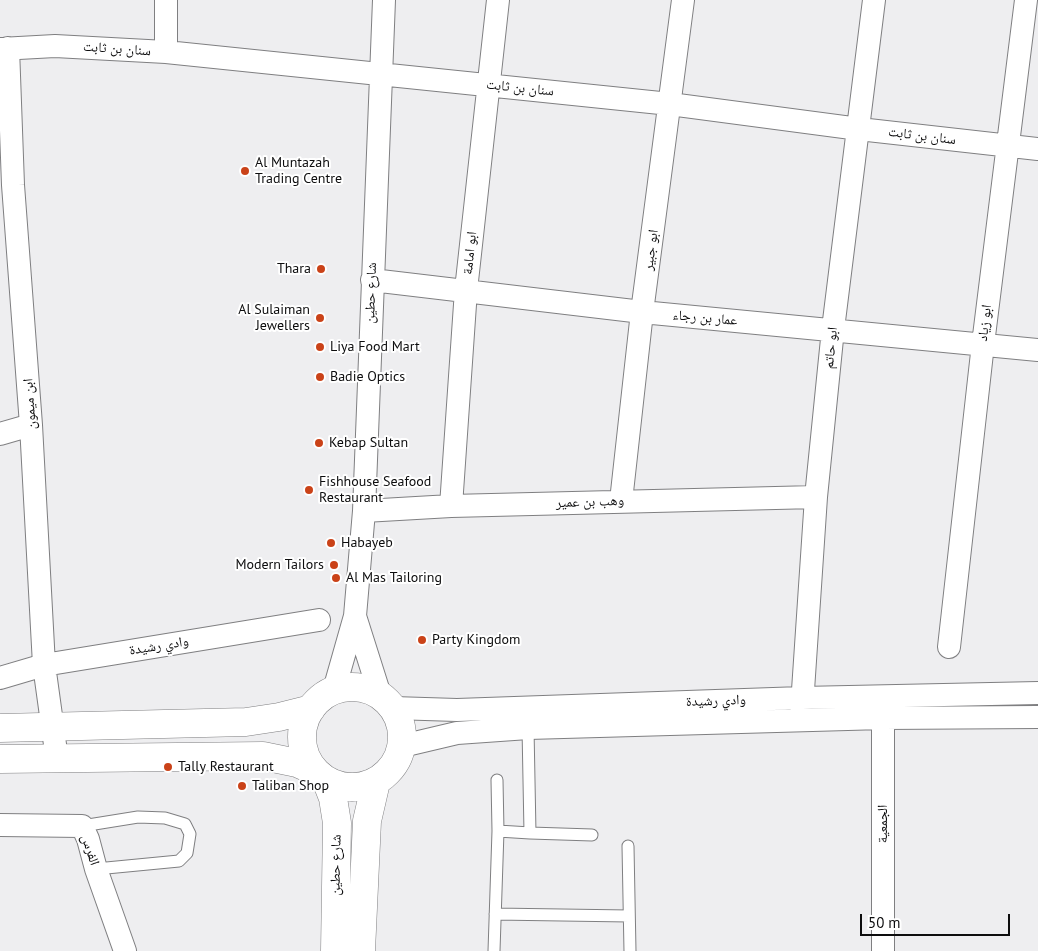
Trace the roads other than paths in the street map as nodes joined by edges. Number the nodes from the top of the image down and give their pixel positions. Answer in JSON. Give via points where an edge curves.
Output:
{"nodes":[{"id":1,"x":166,"y":0,"type":"edge"},
{"id":2,"x":384,"y":0,"type":"edge"},
{"id":3,"x":498,"y":0,"type":"edge"},
{"id":4,"x":683,"y":0,"type":"edge"},
{"id":5,"x":874,"y":0,"type":"edge"},
{"id":6,"x":1026,"y":0,"type":"edge"},
{"id":7,"x":4,"y":49,"type":"edge"},
{"id":8,"x":166,"y":52,"type":"junction"},
{"id":9,"x":381,"y":76,"type":"junction"},
{"id":10,"x":488,"y":84,"type":"junction"},
{"id":11,"x":670,"y":104,"type":"junction"},
{"id":12,"x":859,"y":129,"type":"junction"},
{"id":13,"x":1008,"y":146,"type":"junction"},
{"id":14,"x":1038,"y":149,"type":"edge"},
{"id":15,"x":7,"y":186,"type":"edge"},
{"id":16,"x":372,"y":280,"type":"junction"},
{"id":17,"x":466,"y":290,"type":"junction"},
{"id":18,"x":642,"y":312,"type":"junction"},
{"id":19,"x":832,"y":329,"type":"junction"},
{"id":20,"x":983,"y":344,"type":"junction"},
{"id":21,"x":1038,"y":350,"type":"edge"},
{"id":22,"x":31,"y":425,"type":"junction"},
{"id":23,"x":0,"y":434,"type":"edge"},
{"id":24,"x":816,"y":497,"type":"junction"},
{"id":25,"x":621,"y":500,"type":"junction"},
{"id":26,"x":451,"y":506,"type":"junction"},
{"id":27,"x":364,"y":512,"type":"junction"},
{"id":28,"x":355,"y":616,"type":"junction"},
{"id":29,"x":319,"y":620,"type":"dead end"},
{"id":30,"x":949,"y":647,"type":"dead end"},
{"id":31,"x":44,"y":665,"type":"junction"},
{"id":32,"x":0,"y":678,"type":"edge"},
{"id":33,"x":334,"y":690,"type":"junction"},
{"id":34,"x":1038,"y":693,"type":"edge"},
{"id":35,"x":884,"y":696,"type":"junction"},
{"id":36,"x":802,"y":698,"type":"junction"},
{"id":37,"x":387,"y":701,"type":"junction"},
{"id":38,"x":311,"y":708,"type":"junction"},
{"id":39,"x":1038,"y":717,"type":"edge"},
{"id":40,"x":883,"y":718,"type":"junction"},
{"id":41,"x":801,"y":720,"type":"junction"},
{"id":42,"x":0,"y":728,"type":"edge"},
{"id":43,"x":54,"y":728,"type":"junction"},
{"id":44,"x":528,"y":728,"type":"junction"},
{"id":45,"x":402,"y":746,"type":"junction"},
{"id":46,"x":0,"y":759,"type":"edge"},
{"id":47,"x":57,"y":759,"type":"junction"},
{"id":48,"x":320,"y":775,"type":"junction"},
{"id":49,"x":497,"y":780,"type":"dead end"},
{"id":50,"x":376,"y":782,"type":"junction"},
{"id":51,"x":0,"y":826,"type":"edge"},
{"id":52,"x":82,"y":826,"type":"junction"},
{"id":53,"x":498,"y":831,"type":"junction"},
{"id":54,"x":530,"y":833,"type":"junction"},
{"id":55,"x":592,"y":835,"type":"dead end"},
{"id":56,"x":628,"y":846,"type":"dead end"},
{"id":57,"x":96,"y":868,"type":"junction"},
{"id":58,"x":495,"y":914,"type":"junction"},
{"id":59,"x":629,"y":916,"type":"junction"},
{"id":60,"x":126,"y":951,"type":"edge"},
{"id":61,"x":335,"y":951,"type":"edge"},
{"id":62,"x":362,"y":951,"type":"edge"},
{"id":63,"x":494,"y":951,"type":"edge"},
{"id":64,"x":630,"y":951,"type":"edge"},
{"id":65,"x":883,"y":951,"type":"edge"}],
"edges":[{"from":1,"to":8,"type":"street"},
{"from":2,"to":9,"type":"street","name":"شارع حطين"},
{"from":3,"to":10,"type":"street","name":"ابو امامة"},
{"from":4,"to":11,"type":"street","name":"ابو جبير"},
{"from":5,"to":12,"type":"street","name":"ابو حاتم"},
{"from":6,"to":13,"type":"street","name":"ابو زياد"},
{"from":7,"to":8,"type":"street","name":"سنان بن ثابت","via":[[89,46]]},
{"from":7,"to":15,"type":"street","name":"ابن ميمون"},
{"from":8,"to":9,"type":"street","name":"سنان بن ثابت"},
{"from":9,"to":10,"type":"street","name":"سنان بن ثابت"},
{"from":9,"to":16,"type":"street","name":"شارع حطين"},
{"from":10,"to":11,"type":"street","name":"سنان بن ثابت"},
{"from":10,"to":17,"type":"street","name":"ابو امامة"},
{"from":11,"to":12,"type":"street","name":"سنان بن ثابت"},
{"from":11,"to":18,"type":"street","name":"ابو جبير"},
{"from":12,"to":13,"type":"street","name":"سنان بن ثابت"},
{"from":12,"to":19,"type":"street","name":"ابو حاتم"},
{"from":13,"to":14,"type":"street","name":"سنان بن ثابت"},
{"from":13,"to":20,"type":"street","name":"ابو زياد"},
{"from":15,"to":22,"type":"street","name":"ابن ميمون"},
{"from":16,"to":17,"type":"street","name":"عمار بن رجاء"},
{"from":16,"to":27,"type":"street","name":"شارع حطين"},
{"from":17,"to":18,"type":"street","name":"عمار بن رجاء"},
{"from":17,"to":26,"type":"street","name":"ابو امامة"},
{"from":18,"to":19,"type":"street","name":"عمار بن رجاء"},
{"from":18,"to":25,"type":"street","name":"ابو جبير"},
{"from":19,"to":20,"type":"street","name":"عمار بن رجاء"},
{"from":19,"to":24,"type":"street","name":"ابو حاتم"},
{"from":20,"to":21,"type":"street","name":"عمار بن رجاء"},
{"from":20,"to":30,"type":"street","name":"ابو زياد"},
{"from":22,"to":23,"type":"street"},
{"from":22,"to":31,"type":"street","name":"ابن ميمون"},
{"from":24,"to":25,"type":"street","name":"وهب بن عمير"},
{"from":24,"to":36,"type":"street","name":"ابو حاتم"},
{"from":25,"to":26,"type":"street","name":"وهب بن عمير"},
{"from":26,"to":27,"type":"street","name":"وهب بن عمير"},
{"from":27,"to":28,"type":"street","name":"شارع حطين"},
{"from":28,"to":33,"type":"street","name":"شارع حطين"},
{"from":28,"to":37,"type":"street","name":"شارع حطين"},
{"from":29,"to":31,"type":"street","name":"وادي رشيدة"},
{"from":31,"to":32,"type":"street","name":"وادي رشيدة"},
{"from":31,"to":43,"type":"street","name":"ابن ميمون"},
{"from":33,"to":37,"type":"street","via":[[353,686],[371,690]]},
{"from":33,"to":38,"type":"street"},
{"from":34,"to":35,"type":"street","name":"وادي رشيدة"},
{"from":35,"to":36,"type":"street","name":"وادي رشيدة"},
{"from":35,"to":40,"type":"street","name":"الجمعية"},
{"from":36,"to":37,"type":"street","name":"وادي رشيدة","via":[[457,710]]},
{"from":36,"to":41,"type":"street","name":"ابو حاتم"},
{"from":37,"to":45,"type":"street","via":[[402,726]]},
{"from":38,"to":43,"type":"street","via":[[246,722]]},
{"from":38,"to":48,"type":"street","via":[[304,720],[303,747]]},
{"from":39,"to":40,"type":"street","name":"وادي رشيدة"},
{"from":40,"to":41,"type":"street","name":"وادي رشيدة"},
{"from":40,"to":65,"type":"street","name":"الجمعية"},
{"from":41,"to":44,"type":"street","name":"وادي رشيدة"},
{"from":42,"to":43,"type":"street"},
{"from":43,"to":47,"type":"street","name":"ابن ميمون"},
{"from":44,"to":45,"type":"street","name":"وادي رشيدة","via":[[457,733]]},
{"from":44,"to":54,"type":"lane"},
{"from":45,"to":50,"type":"street","via":[[394,764]]},
{"from":46,"to":47,"type":"street"},
{"from":47,"to":48,"type":"street","via":[[263,756],[297,763]]},
{"from":48,"to":50,"type":"street","via":[[335,785],[356,787]]},
{"from":48,"to":61,"type":"street","name":"شارع حطين","via":[[333,798],[337,823]]},
{"from":49,"to":53,"type":"lane"},
{"from":50,"to":62,"type":"street","name":"شارع حطين","via":[[367,821]]},
{"from":51,"to":52,"type":"street","name":"الفرس"},
{"from":52,"to":57,"type":"street","name":"الفرس"},
{"from":52,"to":57,"type":"lane","via":[[138,818],[164,818],[185,824],[190,834],[187,853],[179,861]]},
{"from":53,"to":54,"type":"lane"},
{"from":53,"to":58,"type":"lane"},
{"from":54,"to":55,"type":"lane"},
{"from":56,"to":59,"type":"lane"},
{"from":57,"to":60,"type":"street","name":"الفرس"},
{"from":58,"to":59,"type":"lane"},
{"from":58,"to":63,"type":"lane"},
{"from":59,"to":64,"type":"lane"}]}
